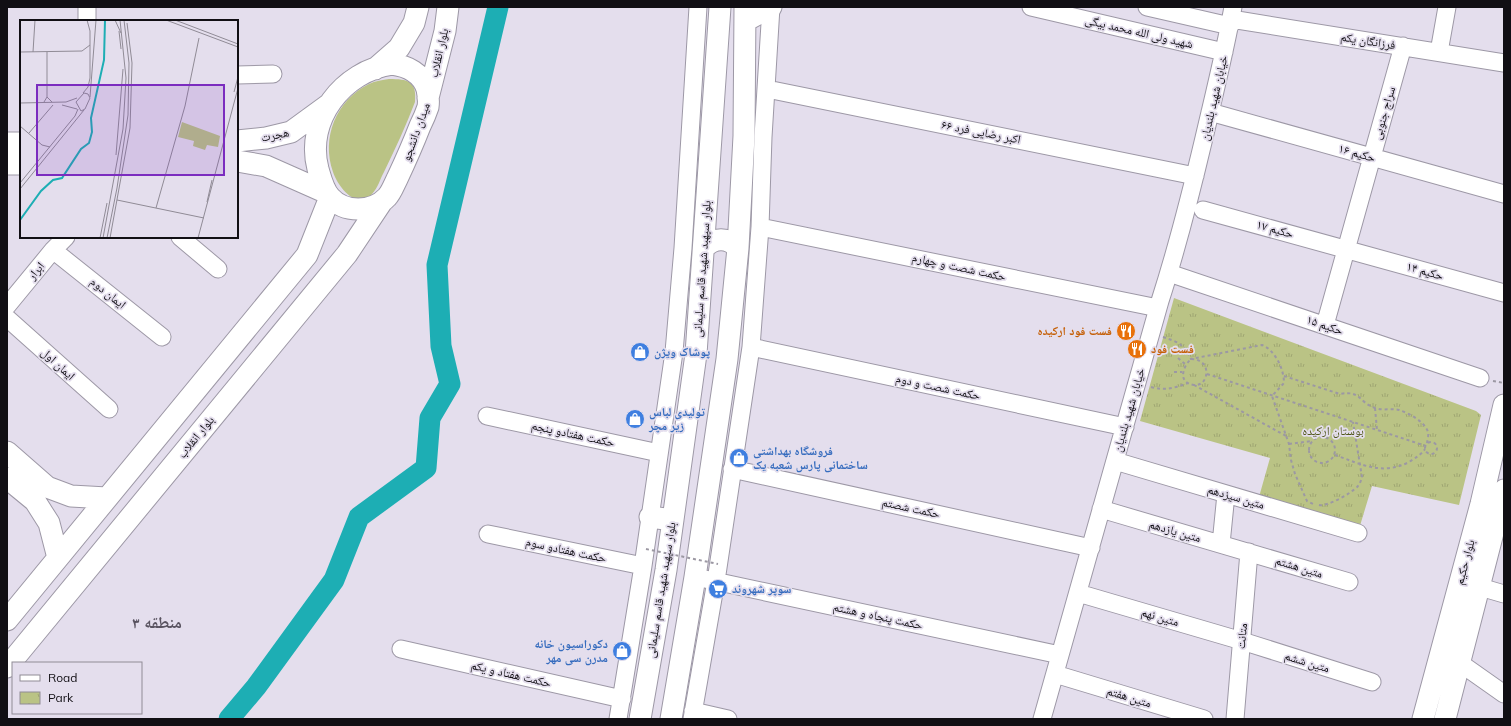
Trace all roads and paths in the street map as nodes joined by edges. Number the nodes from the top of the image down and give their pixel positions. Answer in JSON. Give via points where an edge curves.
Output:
{"nodes":[{"id":1,"x":87,"y":7,"type":"edge"},
{"id":2,"x":418,"y":7,"type":"edge"},
{"id":3,"x":448,"y":7,"type":"edge"},
{"id":4,"x":698,"y":7,"type":"edge"},
{"id":5,"x":720,"y":7,"type":"edge"},
{"id":6,"x":771,"y":7,"type":"edge"},
{"id":7,"x":1031,"y":7,"type":"edge"},
{"id":8,"x":1147,"y":7,"type":"edge"},
{"id":9,"x":1447,"y":7,"type":"edge"},
{"id":10,"x":745,"y":14,"type":"edge"},
{"id":11,"x":1231,"y":17,"type":"edge"},
{"id":12,"x":87,"y":20,"type":"edge"},
{"id":13,"x":1403,"y":46,"type":"junction"},
{"id":14,"x":1224,"y":52,"type":"junction"},
{"id":15,"x":1439,"y":52,"type":"junction"},
{"id":16,"x":1504,"y":63,"type":"edge"},
{"id":17,"x":375,"y":69,"type":"junction"},
{"id":18,"x":273,"y":74,"type":"dead end"},
{"id":19,"x":238,"y":75,"type":"edge"},
{"id":20,"x":767,"y":89,"type":"junction"},
{"id":21,"x":428,"y":98,"type":"junction"},
{"id":22,"x":328,"y":105,"type":"junction"},
{"id":23,"x":1210,"y":112,"type":"junction"},
{"id":24,"x":238,"y":141,"type":"edge"},
{"id":25,"x":7,"y":143,"type":"edge"},
{"id":26,"x":20,"y":143,"type":"edge"},
{"id":27,"x":1372,"y":158,"type":"junction"},
{"id":28,"x":238,"y":161,"type":"edge"},
{"id":29,"x":7,"y":164,"type":"edge"},
{"id":30,"x":20,"y":164,"type":"edge"},
{"id":31,"x":1195,"y":176,"type":"junction"},
{"id":32,"x":1504,"y":194,"type":"edge"},
{"id":33,"x":329,"y":195,"type":"junction"},
{"id":34,"x":381,"y":203,"type":"junction"},
{"id":35,"x":1203,"y":210,"type":"dead end"},
{"id":36,"x":706,"y":214,"type":"junction"},
{"id":37,"x":740,"y":217,"type":"junction"},
{"id":38,"x":760,"y":227,"type":"junction"},
{"id":39,"x":65,"y":238,"type":"edge"},
{"id":40,"x":181,"y":238,"type":"edge"},
{"id":41,"x":704,"y":248,"type":"junction"},
{"id":42,"x":738,"y":248,"type":"junction"},
{"id":43,"x":1346,"y":249,"type":"junction"},
{"id":44,"x":53,"y":250,"type":"junction"},
{"id":45,"x":218,"y":269,"type":"dead end"},
{"id":46,"x":1169,"y":273,"type":"junction"},
{"id":47,"x":1504,"y":293,"type":"edge"},
{"id":48,"x":7,"y":306,"type":"edge"},
{"id":49,"x":1158,"y":308,"type":"junction"},
{"id":50,"x":7,"y":318,"type":"edge"},
{"id":51,"x":1324,"y":325,"type":"junction"},
{"id":52,"x":1151,"y":332,"type":"junction"},
{"id":53,"x":162,"y":337,"type":"dead end"},
{"id":54,"x":751,"y":347,"type":"junction"},
{"id":55,"x":1178,"y":358,"type":"dead end"},
{"id":56,"x":1191,"y":359,"type":"junction"},
{"id":57,"x":1185,"y":364,"type":"junction"},
{"id":58,"x":1174,"y":372,"type":"dead end"},
{"id":59,"x":1182,"y":372,"type":"junction"},
{"id":60,"x":1207,"y":374,"type":"junction"},
{"id":61,"x":1284,"y":376,"type":"junction"},
{"id":62,"x":1480,"y":378,"type":"dead end"},
{"id":63,"x":1137,"y":382,"type":"junction"},
{"id":64,"x":1188,"y":383,"type":"junction"},
{"id":65,"x":1194,"y":385,"type":"junction"},
{"id":66,"x":1272,"y":396,"type":"junction"},
{"id":67,"x":1504,"y":405,"type":"edge"},
{"id":68,"x":1375,"y":408,"type":"junction"},
{"id":69,"x":109,"y":409,"type":"dead end"},
{"id":70,"x":487,"y":416,"type":"dead end"},
{"id":71,"x":1353,"y":422,"type":"junction"},
{"id":72,"x":1125,"y":427,"type":"junction"},
{"id":73,"x":1377,"y":430,"type":"junction"},
{"id":74,"x":1286,"y":437,"type":"junction"},
{"id":75,"x":1312,"y":441,"type":"junction"},
{"id":76,"x":1289,"y":444,"type":"junction"},
{"id":77,"x":1426,"y":446,"type":"junction"},
{"id":78,"x":7,"y":452,"type":"edge"},
{"id":79,"x":659,"y":453,"type":"junction"},
{"id":80,"x":1335,"y":455,"type":"junction"},
{"id":81,"x":1115,"y":461,"type":"junction"},
{"id":82,"x":1360,"y":463,"type":"junction"},
{"id":83,"x":732,"y":469,"type":"junction"},
{"id":84,"x":7,"y":478,"type":"edge"},
{"id":85,"x":1504,"y":490,"type":"edge"},
{"id":86,"x":41,"y":494,"type":"junction"},
{"id":87,"x":1226,"y":494,"type":"junction"},
{"id":88,"x":107,"y":498,"type":"junction"},
{"id":89,"x":1101,"y":509,"type":"junction"},
{"id":90,"x":650,"y":517,"type":"junction"},
{"id":91,"x":673,"y":520,"type":"junction"},
{"id":92,"x":1358,"y":533,"type":"dead end"},
{"id":93,"x":488,"y":534,"type":"dead end"},
{"id":94,"x":1221,"y":544,"type":"junction"},
{"id":95,"x":1090,"y":548,"type":"junction"},
{"id":96,"x":646,"y":549,"type":"junction"},
{"id":97,"x":1249,"y":552,"type":"junction"},
{"id":98,"x":58,"y":558,"type":"junction"},
{"id":99,"x":718,"y":564,"type":"junction"},
{"id":100,"x":644,"y":566,"type":"junction"},
{"id":101,"x":695,"y":577,"type":"junction"},
{"id":102,"x":716,"y":581,"type":"junction"},
{"id":103,"x":1349,"y":582,"type":"dead end"},
{"id":104,"x":1480,"y":587,"type":"junction"},
{"id":105,"x":1078,"y":593,"type":"junction"},
{"id":106,"x":1504,"y":594,"type":"edge"},
{"id":107,"x":7,"y":620,"type":"edge"},
{"id":108,"x":1242,"y":641,"type":"junction"},
{"id":109,"x":401,"y":649,"type":"dead end"},
{"id":110,"x":1060,"y":655,"type":"junction"},
{"id":111,"x":1460,"y":663,"type":"junction"},
{"id":112,"x":7,"y":667,"type":"edge"},
{"id":113,"x":1055,"y":674,"type":"junction"},
{"id":114,"x":1372,"y":682,"type":"dead end"},
{"id":115,"x":1504,"y":694,"type":"edge"},
{"id":116,"x":622,"y":699,"type":"junction"},
{"id":117,"x":692,"y":715,"type":"edge"},
{"id":118,"x":618,"y":719,"type":"edge"},
{"id":119,"x":640,"y":719,"type":"edge"},
{"id":120,"x":671,"y":719,"type":"edge"},
{"id":121,"x":728,"y":719,"type":"edge"},
{"id":122,"x":1042,"y":719,"type":"edge"},
{"id":123,"x":1204,"y":719,"type":"edge"},
{"id":124,"x":1235,"y":719,"type":"edge"},
{"id":125,"x":1423,"y":719,"type":"edge"},
{"id":126,"x":1445,"y":719,"type":"edge"}],
"edges":[{"from":1,"to":12,"type":"street"},
{"from":2,"to":17,"type":"main road","via":[[414,23],[399,48]]},
{"from":3,"to":21,"type":"main road","name":"بلوار انقلاب","via":[[445,31]]},
{"from":4,"to":79,"type":"street","via":[[674,352]]},
{"from":5,"to":36,"type":"main road","name":"بلوار سپهبد شهید قاسم سلیمانی"},
{"from":6,"to":10,"type":"main road"},
{"from":6,"to":20,"type":"street"},
{"from":7,"to":14,"type":"street","name":"شهید ولی الله محمد بیگی"},
{"from":8,"to":11,"type":"street"},
{"from":9,"to":15,"type":"street"},
{"from":10,"to":37,"type":"main road","via":[[744,136]]},
{"from":11,"to":13,"type":"street","name":"فرزانگان یکم"},
{"from":11,"to":14,"type":"street","name":"خیابان شهید بلندیان"},
{"from":13,"to":15,"type":"street","name":"فرزانگان یکم"},
{"from":13,"to":27,"type":"street","name":"سراج جنوبی"},
{"from":14,"to":23,"type":"street","name":"خیابان شهید بلندیان"},
{"from":15,"to":16,"type":"street","name":"فرزانگان یکم"},
{"from":17,"to":21,"type":"main road","name":"میدان دانشجو","via":[[392,64],[410,68],[423,80]]},
{"from":17,"to":22,"type":"main road","name":"میدان دانشجو","via":[[356,77],[341,89]]},
{"from":18,"to":19,"type":"street"},
{"from":20,"to":31,"type":"street","name":"۶۶ اکبر رضایی فرد"},
{"from":20,"to":38,"type":"street"},
{"from":21,"to":34,"type":"main road","name":"میدان دانشجو","via":[[428,107],[410,153],[388,197]]},
{"from":22,"to":24,"type":"main road","name":"هجرت","via":[[292,132]]},
{"from":22,"to":33,"type":"main road","name":"میدان دانشجو","via":[[320,123],[316,142],[316,162]]},
{"from":23,"to":27,"type":"street","name":"حکیم ۱۶"},
{"from":23,"to":31,"type":"street","name":"خیابان شهید بلندیان"},
{"from":25,"to":26,"type":"main road"},
{"from":27,"to":32,"type":"street","name":"حکیم ۱۶"},
{"from":27,"to":43,"type":"street","name":"سراج جنوبی"},
{"from":28,"to":33,"type":"main road","via":[[266,166]]},
{"from":29,"to":30,"type":"main road"},
{"from":31,"to":46,"type":"street","name":"خیابان شهید بلندیان"},
{"from":33,"to":34,"type":"main road","via":[[346,207],[355,209],[373,207]]},
{"from":33,"to":88,"type":"main road","via":[[307,256]]},
{"from":34,"to":112,"type":"main road","name":"بلوار انقلاب","via":[[347,254]]},
{"from":35,"to":43,"type":"street","name":"حکیم ۱۷"},
{"from":36,"to":37,"type":"main road","via":[[722,222]]},
{"from":36,"to":41,"type":"main road","name":"بلوار سپهبد شهید قاسم سلیمانی"},
{"from":37,"to":42,"type":"main road"},
{"from":38,"to":49,"type":"street","name":"حکمت شصت و چهارم"},
{"from":38,"to":54,"type":"street"},
{"from":39,"to":44,"type":"street","name":"ابرار"},
{"from":40,"to":45,"type":"street"},
{"from":41,"to":42,"type":"main road","via":[[711,242],[721,239],[731,242]]},
{"from":41,"to":91,"type":"main road","name":"بلوار سپهبد شهید قاسم سلیمانی","via":[[696,354]]},
{"from":42,"to":101,"type":"main road","via":[[727,359]]},
{"from":43,"to":47,"type":"street","name":"حکیم ۱۴"},
{"from":43,"to":51,"type":"street","name":"سراج جنوبی"},
{"from":44,"to":48,"type":"street","name":"ابرار"},
{"from":44,"to":53,"type":"street","name":"ایمان دوم"},
{"from":46,"to":49,"type":"street","name":"خیابان شهید بلندیان"},
{"from":46,"to":51,"type":"street","name":"حکیم ۱۵"},
{"from":49,"to":52,"type":"street","name":"خیابان شهید بلندیان"},
{"from":50,"to":69,"type":"street","name":"ایمان اول"},
{"from":51,"to":62,"type":"street","name":"حکیم ۱۵"},
{"from":52,"to":56,"type":"path","via":[[1178,342],[1186,349]]},
{"from":52,"to":63,"type":"street","name":"خیابان شهید بلندیان"},
{"from":54,"to":72,"type":"street","name":"حکمت شصت و دوم"},
{"from":54,"to":83,"type":"street"},
{"from":55,"to":57,"type":"path"},
{"from":56,"to":57,"type":"path"},
{"from":56,"to":60,"type":"path","via":[[1198,359],[1203,363],[1207,368]]},
{"from":56,"to":61,"type":"path","via":[[1262,345],[1273,354]]},
{"from":57,"to":59,"type":"path"},
{"from":58,"to":59,"type":"path"},
{"from":59,"to":64,"type":"path"},
{"from":60,"to":65,"type":"path","via":[[1200,384]]},
{"from":60,"to":66,"type":"path"},
{"from":61,"to":66,"type":"path","via":[[1284,383]]},
{"from":61,"to":68,"type":"path","via":[[1340,394],[1356,394]]},
{"from":63,"to":64,"type":"path","via":[[1162,390]]},
{"from":63,"to":72,"type":"street","name":"خیابان شهید بلندیان"},
{"from":64,"to":65,"type":"path"},
{"from":65,"to":74,"type":"path"},
{"from":66,"to":71,"type":"path"},
{"from":66,"to":74,"type":"path"},
{"from":67,"to":125,"type":"main road","name":"بلوار حکیم","via":[[1481,504]]},
{"from":68,"to":73,"type":"path"},
{"from":68,"to":77,"type":"path","via":[[1400,410],[1420,421],[1429,434]]},
{"from":70,"to":79,"type":"street","name":"حکمت هفتادو پنجم"},
{"from":71,"to":73,"type":"path"},
{"from":71,"to":82,"type":"path"},
{"from":72,"to":81,"type":"street","name":"خیابان شهید بلندیان"},
{"from":73,"to":77,"type":"path"},
{"from":74,"to":76,"type":"path"},
{"from":75,"to":76,"type":"path"},
{"from":75,"to":80,"type":"path","via":[[1320,436],[1328,437],[1335,446]]},
{"from":75,"to":80,"type":"path","via":[[1310,454],[1316,461],[1325,463]]},
{"from":76,"to":82,"type":"path","via":[[1291,460],[1301,489],[1308,501],[1315,505],[1324,506],[1359,486],[1362,477]]},
{"from":77,"to":77,"type":"path","via":[[1434,443],[1437,450],[1430,454],[1426,452]]},
{"from":77,"to":82,"type":"path","via":[[1417,458],[1400,467],[1387,470]]},
{"from":78,"to":86,"type":"main road"},
{"from":79,"to":90,"type":"street"},
{"from":80,"to":82,"type":"path"},
{"from":81,"to":87,"type":"street","name":"متین سیزدهم"},
{"from":81,"to":89,"type":"street","name":"خیابان شهید بلندیان"},
{"from":83,"to":95,"type":"street","name":"حکمت شصتم"},
{"from":83,"to":99,"type":"street"},
{"from":84,"to":86,"type":"main road"},
{"from":85,"to":104,"type":"main road","name":"بلوار حکیم"},
{"from":86,"to":88,"type":"main road"},
{"from":86,"to":98,"type":"main road"},
{"from":87,"to":92,"type":"street","name":"متین سیزدهم"},
{"from":87,"to":94,"type":"street"},
{"from":88,"to":98,"type":"main road"},
{"from":89,"to":94,"type":"street","name":"متین یازدهم"},
{"from":89,"to":95,"type":"street","name":"خیابان شهید بلندیان"},
{"from":90,"to":91,"type":"main road"},
{"from":90,"to":96,"type":"street"},
{"from":91,"to":119,"type":"main road","name":"بلوار سپهبد شهید قاسم سلیمانی"},
{"from":93,"to":100,"type":"street","name":"حکمت هفتادو سوم"},
{"from":94,"to":97,"type":"street","name":"متین یازدهم"},
{"from":95,"to":105,"type":"street","name":"خیابان شهید بلندیان"},
{"from":96,"to":99,"type":"path","bridge":true},
{"from":96,"to":100,"type":"street"},
{"from":97,"to":103,"type":"street","name":"متین هشتم"},
{"from":97,"to":108,"type":"street","name":"متانت"},
{"from":98,"to":107,"type":"main road"},
{"from":99,"to":102,"type":"street"},
{"from":100,"to":116,"type":"street"},
{"from":101,"to":102,"type":"street","name":"حکمت پنجاه و هشتم"},
{"from":101,"to":120,"type":"main road"},
{"from":102,"to":110,"type":"street","name":"حکمت پنجاه و هشتم"},
{"from":102,"to":117,"type":"street"},
{"from":104,"to":106,"type":"street"},
{"from":104,"to":111,"type":"main road","name":"بلوار حکیم"},
{"from":105,"to":108,"type":"street","name":"متین نهم"},
{"from":105,"to":110,"type":"street","name":"خیابان شهید بلندیان"},
{"from":108,"to":114,"type":"street","name":"متین ششم"},
{"from":108,"to":124,"type":"street","name":"متانت"},
{"from":109,"to":116,"type":"street","name":"حکمت هفتاد و یکم"},
{"from":110,"to":113,"type":"street","name":"خیابان شهید بلندیان"},
{"from":111,"to":115,"type":"street"},
{"from":111,"to":126,"type":"main road","name":"بلوار حکیم"},
{"from":113,"to":122,"type":"street","name":"خیابان شهید بلندیان"},
{"from":113,"to":123,"type":"street","name":"متین هفتم"},
{"from":116,"to":118,"type":"street"},
{"from":117,"to":121,"type":"street"}]}
